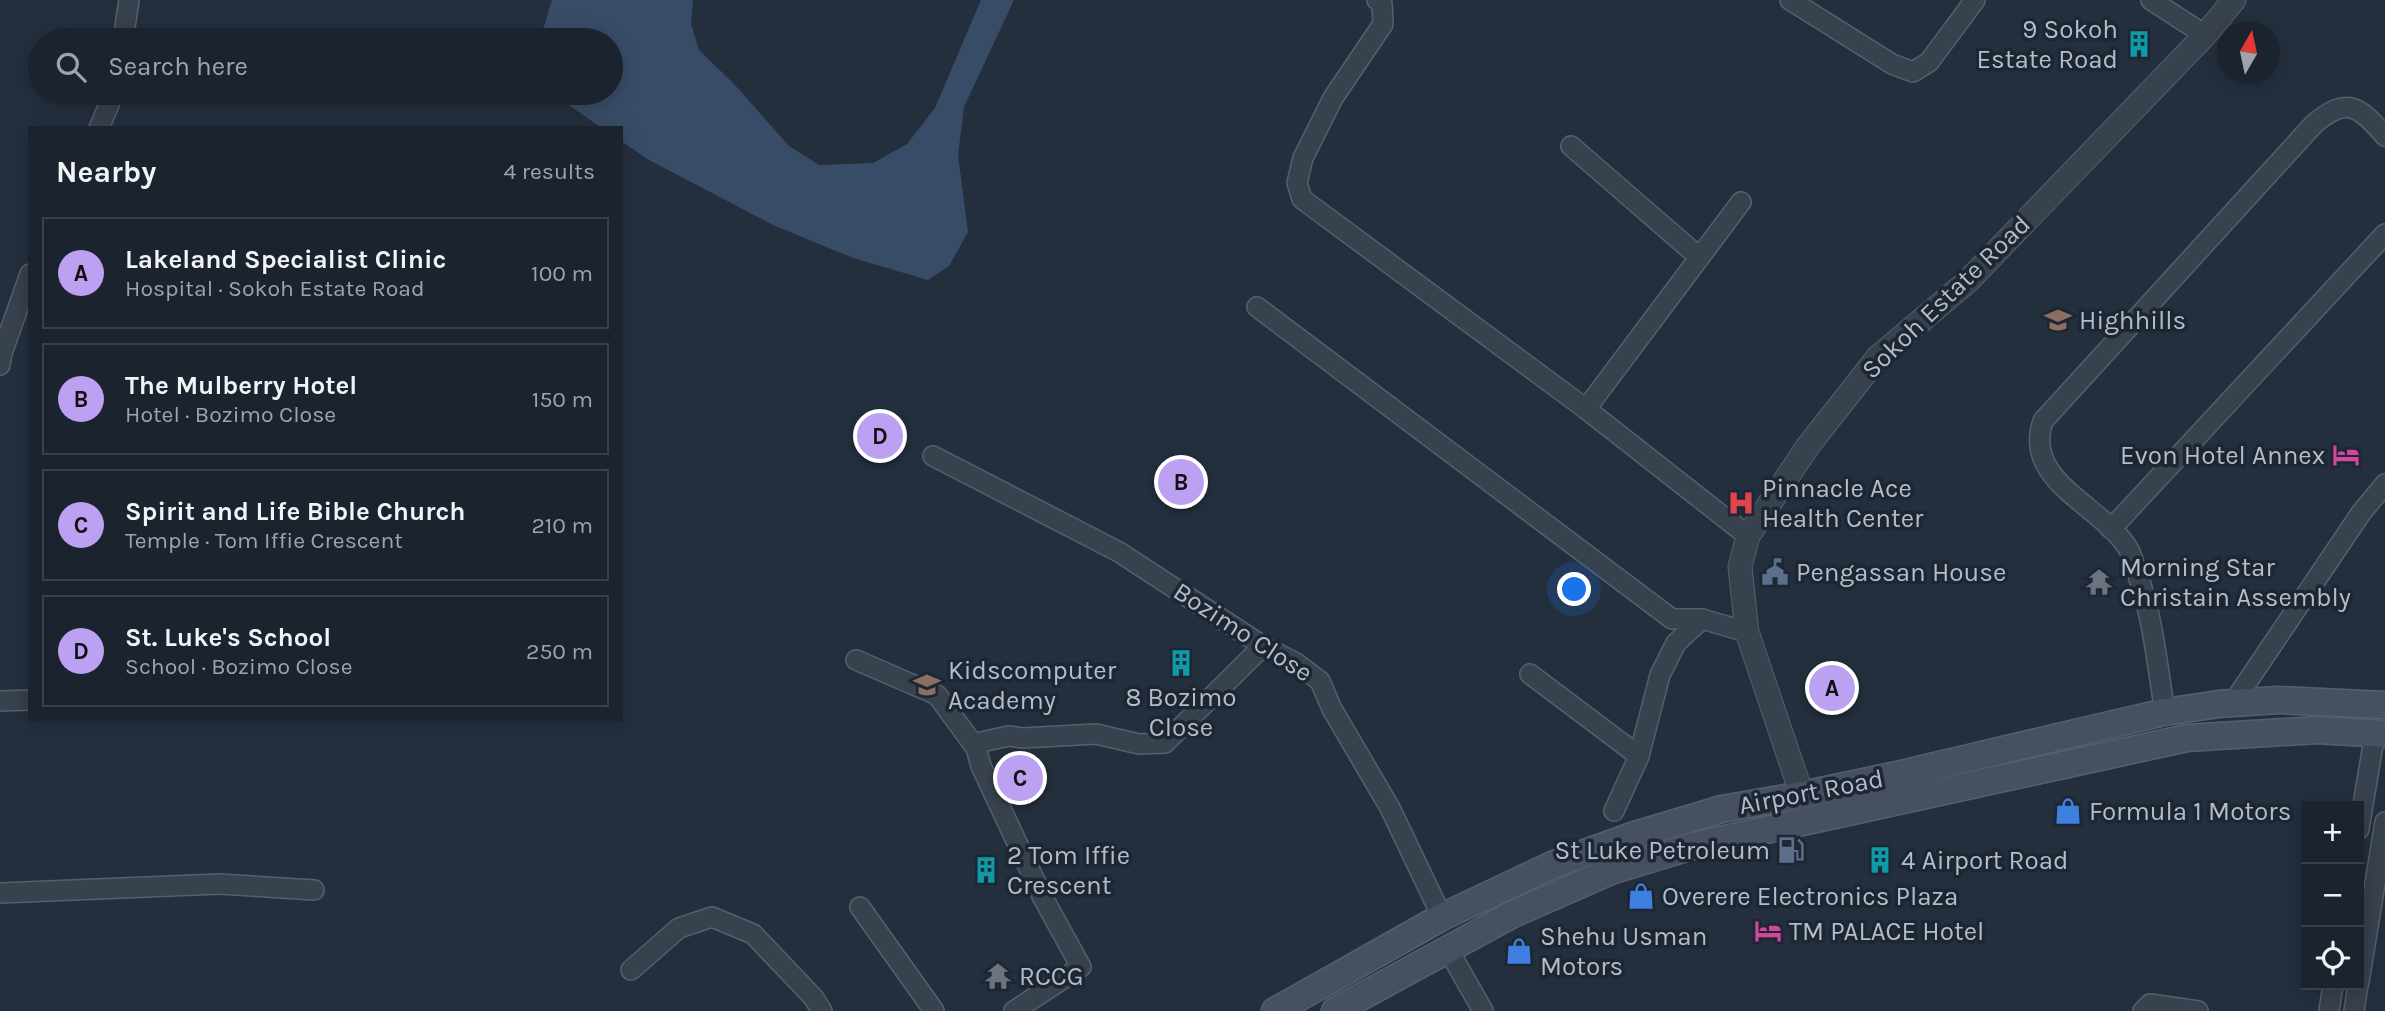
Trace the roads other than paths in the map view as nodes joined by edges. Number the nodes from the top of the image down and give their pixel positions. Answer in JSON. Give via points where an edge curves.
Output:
{"nodes":[{"id":1,"x":129,"y":0,"type":"edge"},
{"id":2,"x":1377,"y":0,"type":"edge"},
{"id":3,"x":1790,"y":0,"type":"edge"},
{"id":4,"x":1975,"y":0,"type":"edge"},
{"id":5,"x":2151,"y":0,"type":"edge"},
{"id":6,"x":2234,"y":0,"type":"edge"},
{"id":7,"x":125,"y":28,"type":"edge"},
{"id":8,"x":2205,"y":36,"type":"junction"},
{"id":9,"x":109,"y":105,"type":"edge"},
{"id":10,"x":100,"y":126,"type":"edge"},
{"id":11,"x":2385,"y":136,"type":"edge"},
{"id":12,"x":1570,"y":146,"type":"dead end"},
{"id":13,"x":1741,"y":202,"type":"dead end"},
{"id":14,"x":2385,"y":234,"type":"edge"},
{"id":15,"x":1699,"y":257,"type":"junction"},
{"id":16,"x":28,"y":280,"type":"edge"},
{"id":17,"x":1257,"y":307,"type":"dead end"},
{"id":18,"x":0,"y":365,"type":"edge"},
{"id":19,"x":1586,"y":409,"type":"junction"},
{"id":20,"x":933,"y":456,"type":"dead end"},
{"id":21,"x":2385,"y":484,"type":"edge"},
{"id":22,"x":2111,"y":529,"type":"junction"},
{"id":23,"x":1748,"y":536,"type":"junction"},
{"id":24,"x":1702,"y":619,"type":"junction"},
{"id":25,"x":1747,"y":632,"type":"junction"},
{"id":26,"x":1264,"y":646,"type":"junction"},
{"id":27,"x":856,"y":660,"type":"dead end"},
{"id":28,"x":1530,"y":674,"type":"dead end"},
{"id":29,"x":28,"y":700,"type":"edge"},
{"id":30,"x":0,"y":701,"type":"edge"},
{"id":31,"x":2233,"y":703,"type":"junction"},
{"id":32,"x":2385,"y":705,"type":"edge"},
{"id":33,"x":2165,"y":712,"type":"junction"},
{"id":34,"x":2380,"y":734,"type":"edge"},
{"id":35,"x":976,"y":748,"type":"junction"},
{"id":36,"x":1639,"y":757,"type":"junction"},
{"id":37,"x":1802,"y":795,"type":"junction"},
{"id":38,"x":2364,"y":806,"type":"edge"},
{"id":39,"x":1614,"y":811,"type":"dead end"},
{"id":40,"x":2385,"y":822,"type":"edge"},
{"id":41,"x":314,"y":890,"type":"dead end"},
{"id":42,"x":0,"y":893,"type":"edge"},
{"id":43,"x":859,"y":907,"type":"dead end"},
{"id":44,"x":1442,"y":917,"type":"junction"},
{"id":45,"x":1448,"y":949,"type":"junction"},
{"id":46,"x":2364,"y":953,"type":"edge"},
{"id":47,"x":631,"y":970,"type":"dead end"},
{"id":48,"x":2332,"y":990,"type":"edge"},
{"id":49,"x":2358,"y":990,"type":"edge"},
{"id":50,"x":1317,"y":1000,"type":"edge"},
{"id":51,"x":1367,"y":1003,"type":"edge"},
{"id":52,"x":822,"y":1011,"type":"edge"},
{"id":53,"x":934,"y":1011,"type":"edge"},
{"id":54,"x":1014,"y":1011,"type":"edge"},
{"id":55,"x":1275,"y":1011,"type":"edge"},
{"id":56,"x":1335,"y":1011,"type":"edge"},
{"id":57,"x":1483,"y":1011,"type":"edge"},
{"id":58,"x":2143,"y":1011,"type":"edge"},
{"id":59,"x":2198,"y":1011,"type":"edge"},
{"id":60,"x":2329,"y":1011,"type":"edge"},
{"id":61,"x":2354,"y":1011,"type":"edge"}],
"edges":[{"from":1,"to":7,"type":"street"},
{"from":2,"to":19,"type":"street","via":[[1382,4],[1382,24],[1334,98],[1303,158],[1297,183],[1303,199]]},
{"from":3,"to":4,"type":"street","via":[[1892,64],[1913,72],[1929,62]]},
{"from":5,"to":8,"type":"street"},
{"from":6,"to":8,"type":"street","name":"Sokoh Estate Road"},
{"from":8,"to":23,"type":"street","name":"Sokoh Estate Road","via":[[1968,281],[1878,357],[1808,446]]},
{"from":9,"to":10,"type":"street"},
{"from":11,"to":22,"type":"street","via":[[2366,114],[2348,107],[2330,110],[2043,421],[2039,453],[2047,471]]},
{"from":12,"to":15,"type":"street"},
{"from":13,"to":15,"type":"street"},
{"from":14,"to":22,"type":"street"},
{"from":15,"to":19,"type":"street"},
{"from":16,"to":18,"type":"street"},
{"from":17,"to":24,"type":"street","via":[[1672,619]]},
{"from":19,"to":23,"type":"street"},
{"from":20,"to":26,"type":"street","name":"Bozimo Close","via":[[1119,552]]},
{"from":21,"to":31,"type":"street"},
{"from":22,"to":33,"type":"street","via":[[2129,550],[2145,593]]},
{"from":23,"to":25,"type":"street","name":"Sokoh Estate Road","via":[[1740,567]]},
{"from":24,"to":25,"type":"street"},
{"from":24,"to":36,"type":"street","via":[[1676,643],[1660,675]]},
{"from":25,"to":37,"type":"street","name":"Sokoh Estate Road"},
{"from":26,"to":35,"type":"street","via":[[1165,743],[1139,744],[1096,734],[1009,736],[981,742]]},
{"from":26,"to":44,"type":"street","name":"Bozimo Close","via":[[1320,681],[1390,808]]},
{"from":27,"to":35,"type":"street","via":[[937,695]]},
{"from":28,"to":36,"type":"street"},
{"from":29,"to":30,"type":"street"},
{"from":31,"to":32,"type":"main road","name":"Airport Road","via":[[2278,700]]},
{"from":31,"to":33,"type":"main road","name":"Airport Road"},
{"from":33,"to":37,"type":"main road","name":"Airport Road"},
{"from":34,"to":38,"type":"street"},
{"from":34,"to":45,"type":"main road","name":"Airport Road","via":[[2318,730],[2187,738],[1718,840],[1611,871]]},
{"from":35,"to":54,"type":"street","via":[[1042,896],[1081,967]]},
{"from":36,"to":39,"type":"street"},
{"from":37,"to":44,"type":"main road","name":"Airport Road","via":[[1722,809],[1632,836],[1552,865]]},
{"from":40,"to":46,"type":"street"},
{"from":41,"to":42,"type":"street","via":[[219,884]]},
{"from":43,"to":53,"type":"street"},
{"from":44,"to":50,"type":"main road","name":"Airport Road"},
{"from":45,"to":51,"type":"main road","name":"Airport Road"},
{"from":45,"to":57,"type":"street"},
{"from":47,"to":52,"type":"street","via":[[679,928],[712,917],[753,934]]},
{"from":48,"to":60,"type":"street"},
{"from":49,"to":61,"type":"street"},
{"from":50,"to":55,"type":"main road","name":"Airport Road"},
{"from":51,"to":56,"type":"main road","name":"Airport Road"},
{"from":58,"to":59,"type":"street","via":[[2150,1003]]}]}
